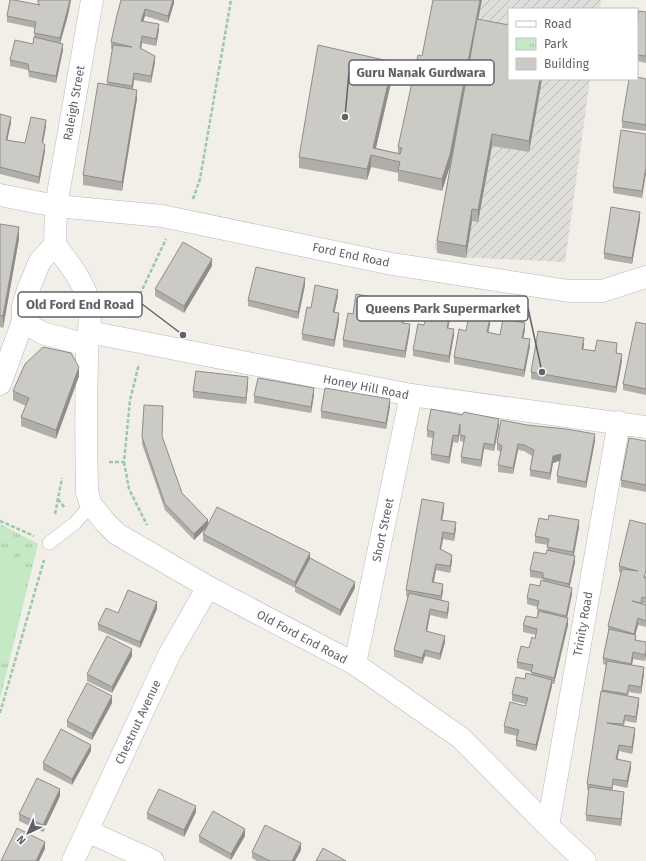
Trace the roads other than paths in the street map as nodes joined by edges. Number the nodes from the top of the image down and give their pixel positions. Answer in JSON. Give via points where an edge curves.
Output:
{"nodes":[{"id":1,"x":92,"y":0,"type":"edge"},
{"id":2,"x":0,"y":195,"type":"edge"},
{"id":3,"x":56,"y":206,"type":"junction"},
{"id":4,"x":55,"y":244,"type":"junction"},
{"id":5,"x":646,"y":277,"type":"edge"},
{"id":6,"x":24,"y":321,"type":"junction"},
{"id":7,"x":88,"y":339,"type":"junction"},
{"id":8,"x":0,"y":384,"type":"edge"},
{"id":9,"x":411,"y":395,"type":"junction"},
{"id":10,"x":619,"y":422,"type":"junction"},
{"id":11,"x":646,"y":427,"type":"edge"},
{"id":12,"x":91,"y":505,"type":"junction"},
{"id":13,"x":49,"y":543,"type":"road end"},
{"id":14,"x":208,"y":587,"type":"junction"},
{"id":15,"x":355,"y":664,"type":"junction"},
{"id":16,"x":548,"y":826,"type":"junction"},
{"id":17,"x":87,"y":831,"type":"junction"},
{"id":18,"x":73,"y":861,"type":"edge"},
{"id":19,"x":153,"y":861,"type":"edge"},
{"id":20,"x":585,"y":861,"type":"edge"}],
"edges":[{"from":1,"to":3,"type":"street","name":"Raleigh Street"},
{"from":2,"to":3,"type":"street","name":"Ford End Road"},
{"from":3,"to":4,"type":"street"},
{"from":3,"to":5,"type":"street","name":"Ford End Road","via":[[162,216],[392,264],[569,291],[602,291]]},
{"from":4,"to":6,"type":"street","via":[[40,261],[28,290],[23,306]]},
{"from":4,"to":7,"type":"street","name":"Old Ford End Road","via":[[78,276],[88,300]]},
{"from":6,"to":7,"type":"street","via":[[42,333]]},
{"from":6,"to":8,"type":"street"},
{"from":7,"to":9,"type":"street","name":"Honey Hill Road"},
{"from":7,"to":12,"type":"street","name":"Old Ford End Road","via":[[87,492]]},
{"from":9,"to":10,"type":"street","name":"Honey Hill Road"},
{"from":9,"to":15,"type":"street","name":"Short Street"},
{"from":10,"to":11,"type":"street","name":"Honey Hill Road"},
{"from":10,"to":16,"type":"street","name":"Trinity Road"},
{"from":12,"to":13,"type":"lane","via":[[75,523]]},
{"from":12,"to":14,"type":"street","name":"Old Ford End Road","via":[[117,534]]},
{"from":14,"to":15,"type":"street","name":"Old Ford End Road"},
{"from":14,"to":17,"type":"street","name":"Chestnut Avenue","via":[[170,655]]},
{"from":15,"to":16,"type":"street","name":"Old Ford End Road","via":[[461,738]]},
{"from":16,"to":20,"type":"street","name":"Old Ford End Road"},
{"from":17,"to":18,"type":"street","name":"Chestnut Avenue"},
{"from":17,"to":19,"type":"street"}]}
